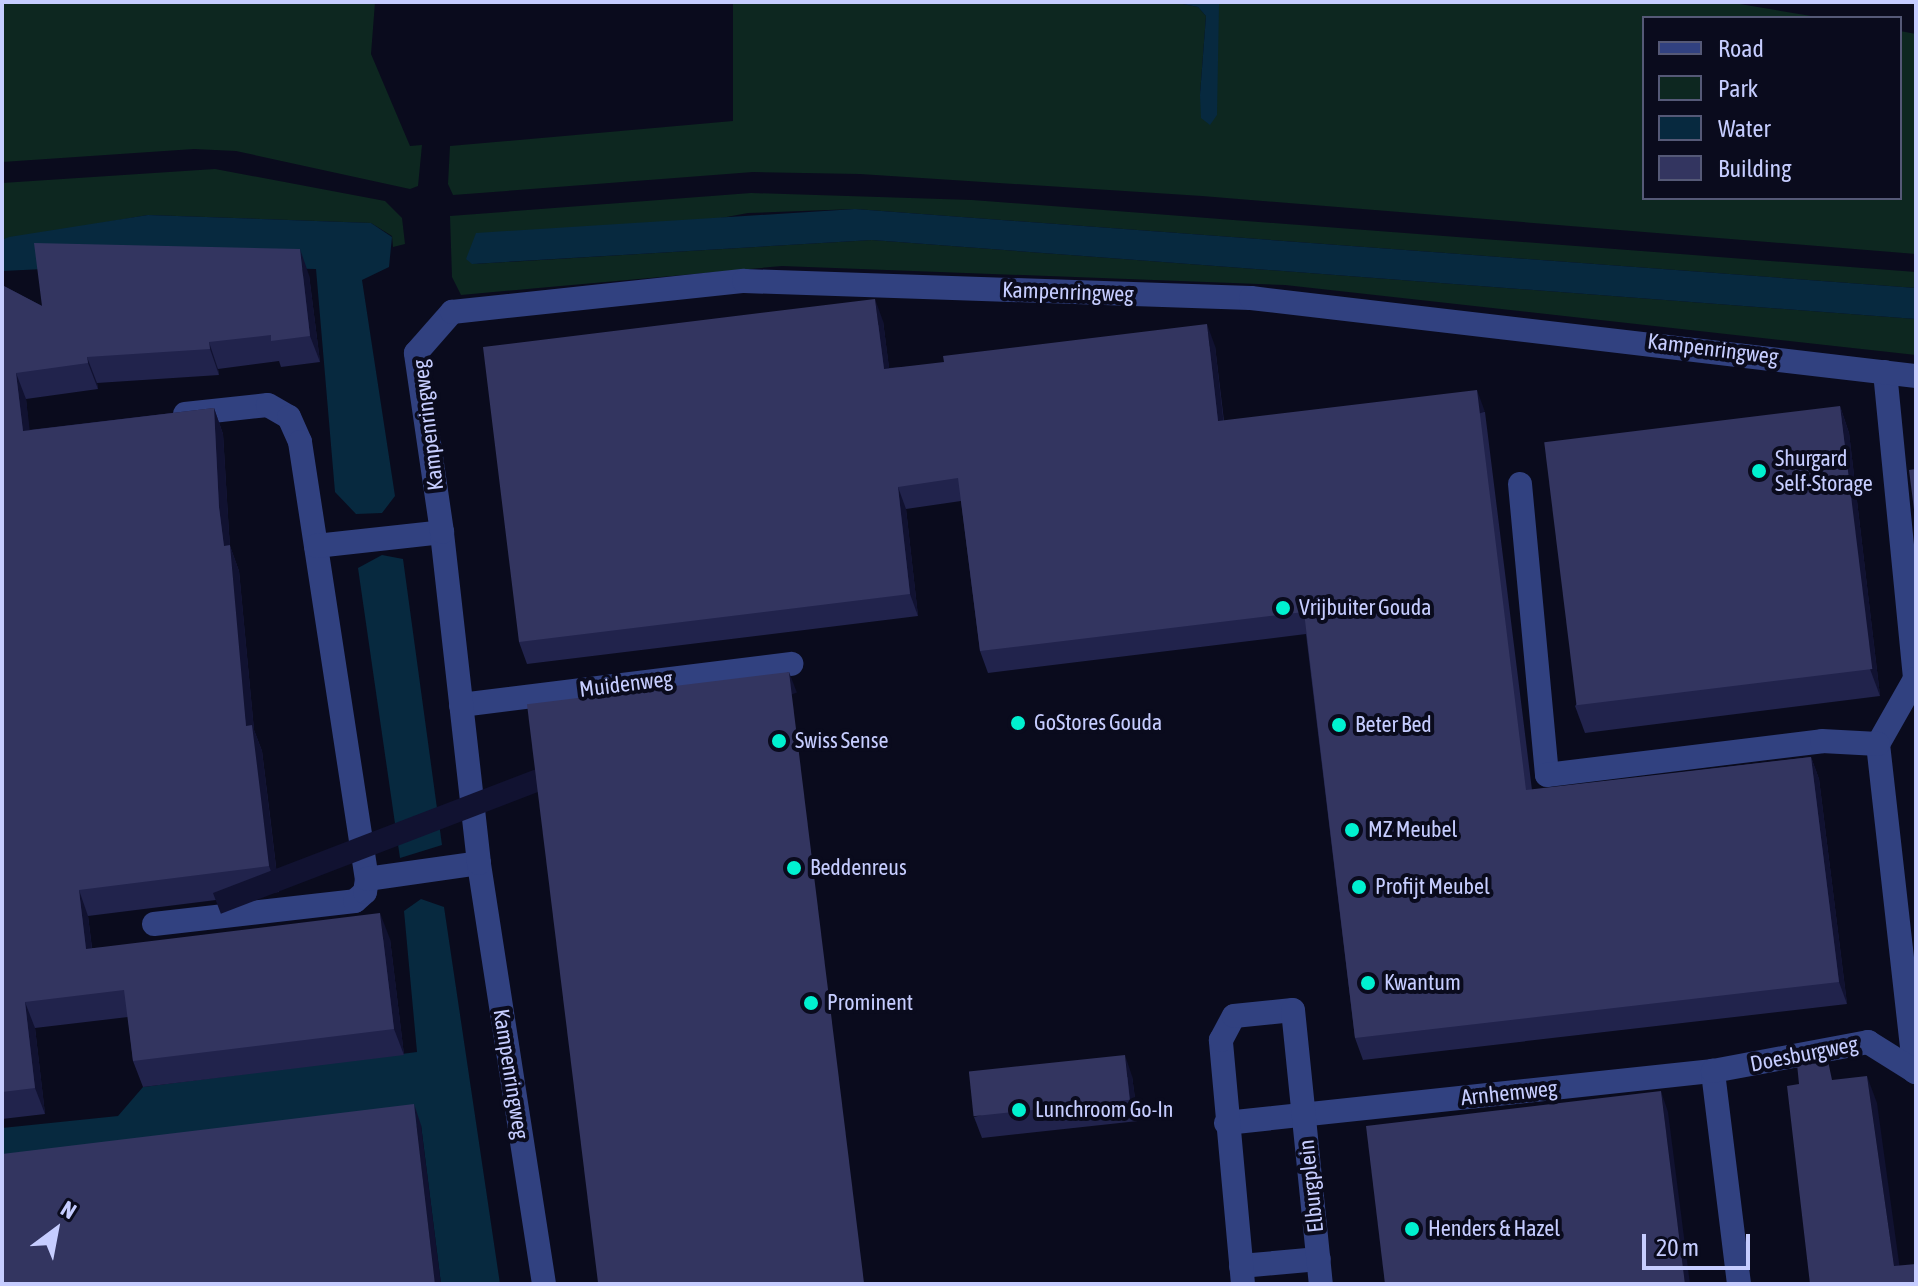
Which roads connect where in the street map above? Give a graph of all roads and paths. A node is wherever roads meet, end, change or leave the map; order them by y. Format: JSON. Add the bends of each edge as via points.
{"nodes":[{"id":1,"x":1885,"y":372,"type":"junction"},
{"id":2,"x":1916,"y":376,"type":"edge"},
{"id":3,"x":164,"y":416,"type":"edge"},
{"id":4,"x":1520,"y":484,"type":"dead end"},
{"id":5,"x":442,"y":532,"type":"junction"},
{"id":6,"x":316,"y":546,"type":"junction"},
{"id":7,"x":791,"y":664,"type":"dead end"},
{"id":8,"x":461,"y":705,"type":"junction"},
{"id":9,"x":1878,"y":744,"type":"junction"},
{"id":10,"x":479,"y":863,"type":"junction"},
{"id":11,"x":367,"y":879,"type":"junction"},
{"id":12,"x":154,"y":924,"type":"dead end"},
{"id":13,"x":1713,"y":1071,"type":"junction"},
{"id":14,"x":1915,"y":1072,"type":"edge"},
{"id":15,"x":1304,"y":1114,"type":"junction"},
{"id":16,"x":1226,"y":1123,"type":"junction"},
{"id":17,"x":1319,"y":1259,"type":"junction"},
{"id":18,"x":1242,"y":1275,"type":"edge"},
{"id":19,"x":544,"y":1284,"type":"edge"},
{"id":20,"x":1321,"y":1284,"type":"edge"},
{"id":21,"x":1739,"y":1284,"type":"edge"}],
"edges":[{"from":1,"to":2,"type":"street","name":"Kampenringweg"},
{"from":1,"to":5,"type":"street","name":"Kampenringweg","via":[[1251,298],[744,281],[452,312],[416,353]]},
{"from":1,"to":9,"type":"street","via":[[1915,679]]},
{"from":3,"to":6,"type":"street","via":[[268,405],[289,417],[300,442]]},
{"from":4,"to":9,"type":"street","via":[[1547,775],[1822,741]]},
{"from":5,"to":6,"type":"street"},
{"from":5,"to":8,"type":"street","name":"Kampenringweg"},
{"from":6,"to":11,"type":"street"},
{"from":7,"to":8,"type":"street","name":"Muidenweg"},
{"from":8,"to":10,"type":"street","name":"Kampenringweg"},
{"from":9,"to":14,"type":"street","name":"Doesburgweg"},
{"from":10,"to":11,"type":"street"},
{"from":10,"to":19,"type":"street","name":"Kampenringweg"},
{"from":11,"to":12,"type":"street","via":[[365,892],[355,901]]},
{"from":13,"to":14,"type":"street","name":"Doesburgweg","via":[[1868,1042]]},
{"from":13,"to":15,"type":"street","name":"Arnhemweg"},
{"from":13,"to":21,"type":"street"},
{"from":15,"to":16,"type":"street","name":"Elburgplein"},
{"from":15,"to":16,"type":"street","name":"Elburgplein","via":[[1293,1010],[1234,1016],[1221,1040]]},
{"from":15,"to":17,"type":"street","name":"Elburgplein"},
{"from":16,"to":18,"type":"street","name":"Elburgplein"},
{"from":17,"to":18,"type":"street","name":"Elburgplein"},
{"from":17,"to":20,"type":"street","name":"Elburgplein"}]}
